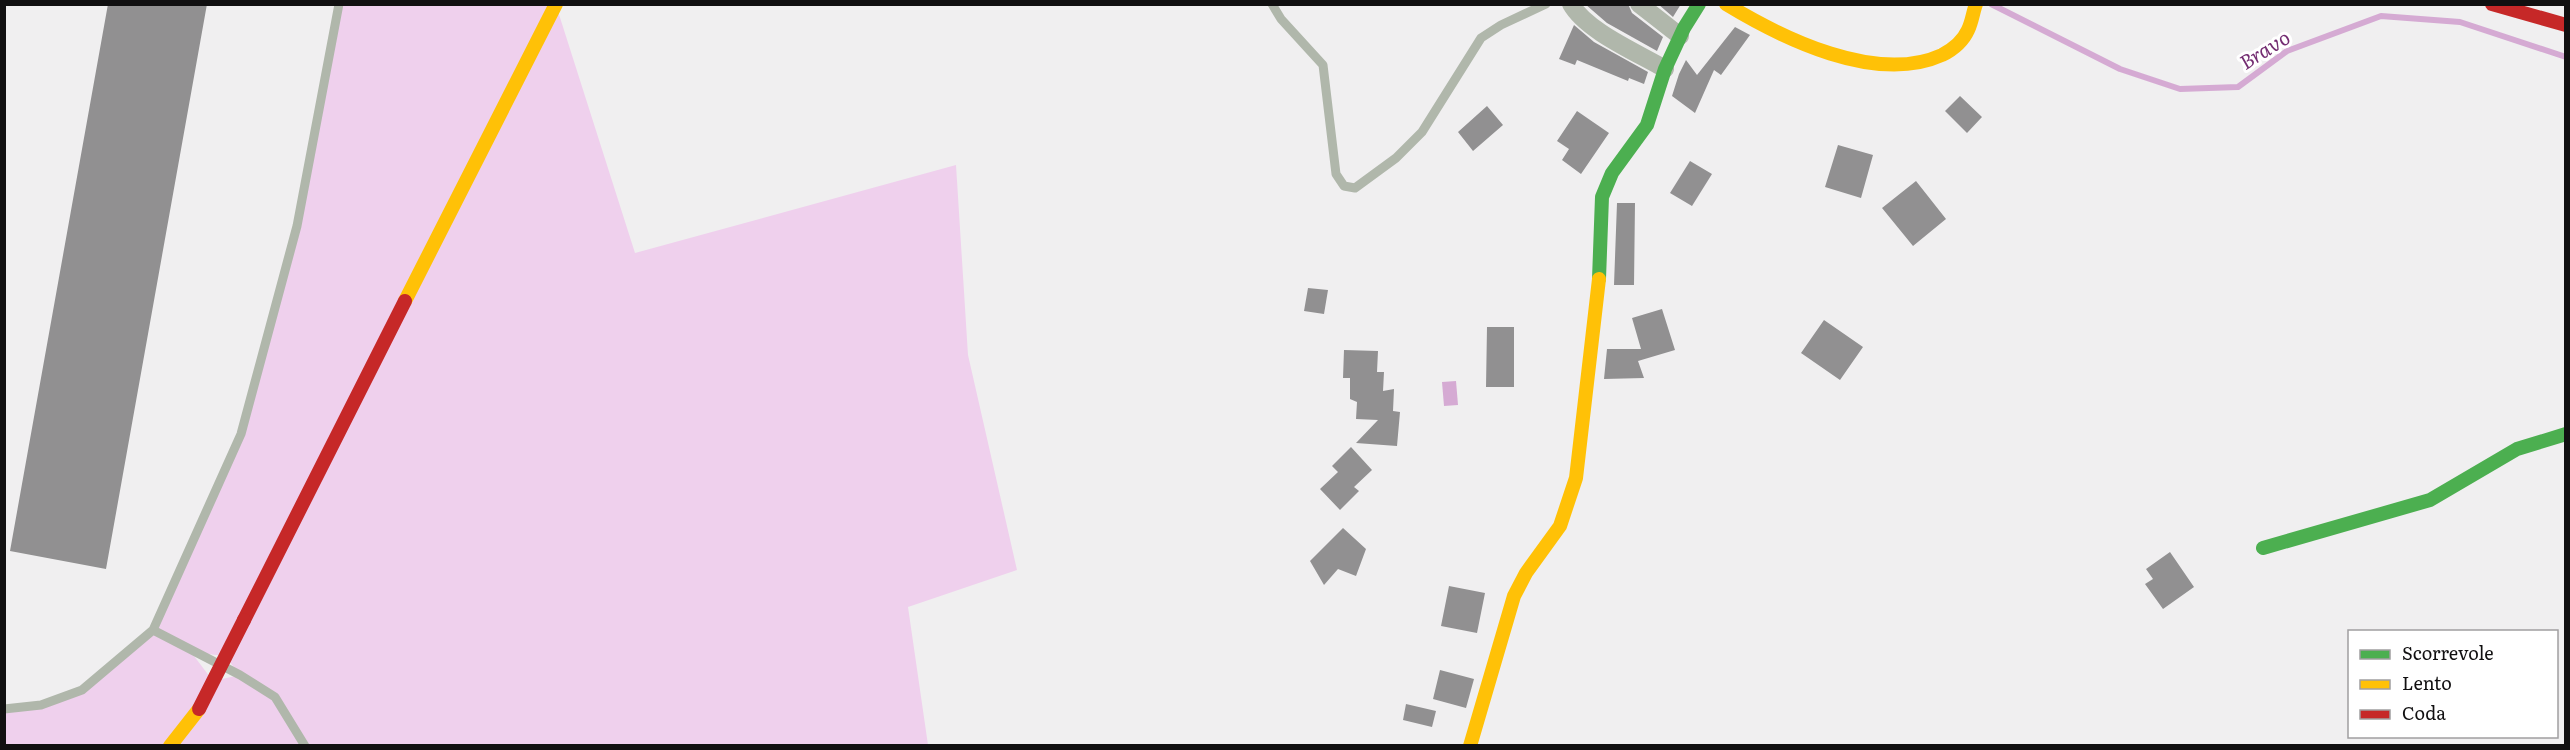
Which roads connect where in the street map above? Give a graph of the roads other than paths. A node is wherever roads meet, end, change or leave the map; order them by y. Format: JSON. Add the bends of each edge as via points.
{"nodes":[{"id":1,"x":339,"y":4,"type":"edge"},
{"id":2,"x":556,"y":4,"type":"edge"},
{"id":3,"x":1272,"y":4,"type":"edge"},
{"id":4,"x":1546,"y":4,"type":"edge"},
{"id":5,"x":1570,"y":4,"type":"edge"},
{"id":6,"x":1639,"y":4,"type":"edge"},
{"id":7,"x":1699,"y":4,"type":"edge"},
{"id":8,"x":1726,"y":4,"type":"edge"},
{"id":9,"x":2492,"y":4,"type":"edge"},
{"id":10,"x":1976,"y":5,"type":"edge"},
{"id":11,"x":2565,"y":25,"type":"edge"},
{"id":12,"x":1680,"y":36,"type":"junction"},
{"id":13,"x":1665,"y":69,"type":"junction"},
{"id":14,"x":2565,"y":434,"type":"edge"},
{"id":15,"x":2263,"y":548,"type":"dead end"},
{"id":16,"x":153,"y":630,"type":"junction"},
{"id":17,"x":4,"y":709,"type":"edge"},
{"id":18,"x":199,"y":710,"type":"junction"},
{"id":19,"x":170,"y":746,"type":"edge"},
{"id":20,"x":181,"y":746,"type":"edge"},
{"id":21,"x":305,"y":746,"type":"edge"},
{"id":22,"x":1470,"y":746,"type":"edge"}],
"edges":[{"from":1,"to":16,"type":"lane","via":[[297,226],[241,434]]},
{"from":2,"to":18,"type":"street","bridge":true},
{"from":3,"to":4,"type":"lane","via":[[1323,65],[1336,174],[1344,186],[1355,188],[1396,158],[1422,132],[1481,38]]},
{"from":5,"to":13,"type":"street","via":[[1576,14],[1599,30]]},
{"from":6,"to":12,"type":"street"},
{"from":7,"to":12,"type":"street"},
{"from":8,"to":10,"type":"street","via":[[1797,42],[1846,58],[1894,63],[1923,63],[1958,49],[1974,21]]},
{"from":9,"to":11,"type":"street"},
{"from":12,"to":13,"type":"street"},
{"from":13,"to":22,"type":"street","via":[[1647,125],[1612,172],[1602,197],[1599,282],[1587,399],[1570,502],[1560,526],[1514,596]]},
{"from":14,"to":15,"type":"street","via":[[2517,449],[2430,500]]},
{"from":16,"to":17,"type":"lane","via":[[82,690],[41,705]]},
{"from":16,"to":21,"type":"lane","via":[[275,697]]},
{"from":18,"to":19,"type":"street"},
{"from":18,"to":20,"type":"street"}]}
